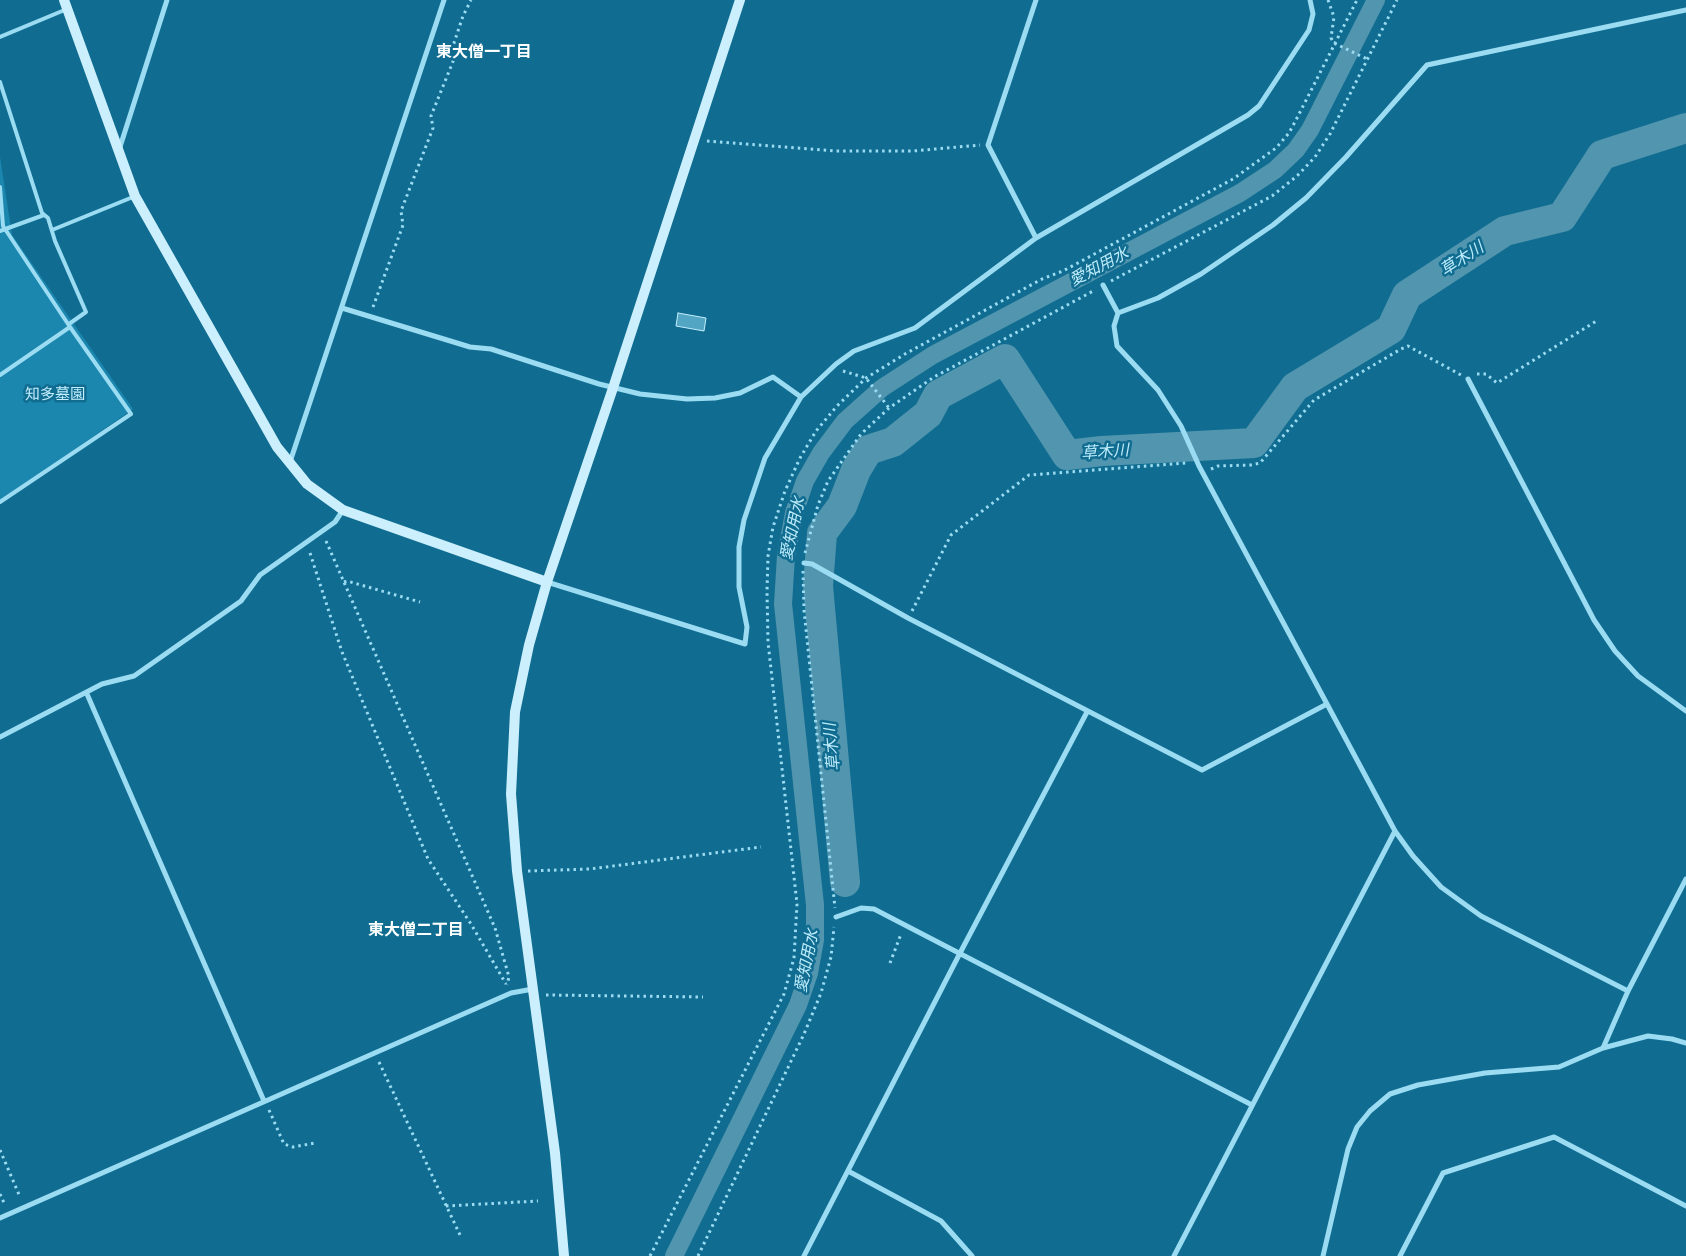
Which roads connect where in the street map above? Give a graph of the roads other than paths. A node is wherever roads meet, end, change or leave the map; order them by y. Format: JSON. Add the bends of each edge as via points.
{"nodes":[{"id":1,"x":167,"y":0,"type":"edge"},
{"id":2,"x":444,"y":0,"type":"edge"},
{"id":3,"x":740,"y":0,"type":"edge"},
{"id":4,"x":1036,"y":0,"type":"edge"},
{"id":5,"x":1310,"y":0,"type":"edge"},
{"id":6,"x":66,"y":4,"type":"edge"},
{"id":7,"x":1686,"y":10,"type":"edge"},
{"id":8,"x":0,"y":37,"type":"edge"},
{"id":9,"x":0,"y":82,"type":"edge"},
{"id":10,"x":118,"y":152,"type":"junction"},
{"id":11,"x":0,"y":187,"type":"edge"},
{"id":12,"x":135,"y":196,"type":"junction"},
{"id":13,"x":44,"y":215,"type":"junction"},
{"id":14,"x":2,"y":230,"type":"edge"},
{"id":15,"x":52,"y":230,"type":"junction"},
{"id":16,"x":1036,"y":238,"type":"junction"},
{"id":17,"x":1103,"y":285,"type":"road end"},
{"id":18,"x":342,"y":308,"type":"junction"},
{"id":19,"x":1118,"y":313,"type":"junction"},
{"id":20,"x":69,"y":326,"type":"junction"},
{"id":21,"x":0,"y":375,"type":"edge"},
{"id":22,"x":1468,"y":379,"type":"road end"},
{"id":23,"x":613,"y":388,"type":"junction"},
{"id":24,"x":800,"y":397,"type":"junction"},
{"id":25,"x":290,"y":462,"type":"junction"},
{"id":26,"x":0,"y":502,"type":"edge"},
{"id":27,"x":343,"y":510,"type":"junction"},
{"id":28,"x":804,"y":563,"type":"road end"},
{"id":29,"x":547,"y":582,"type":"junction"},
{"id":30,"x":87,"y":694,"type":"junction"},
{"id":31,"x":1327,"y":704,"type":"junction"},
{"id":32,"x":1686,"y":711,"type":"edge"},
{"id":33,"x":1087,"y":712,"type":"junction"},
{"id":34,"x":0,"y":737,"type":"edge"},
{"id":35,"x":1395,"y":831,"type":"junction"},
{"id":36,"x":1686,"y":879,"type":"edge"},
{"id":37,"x":836,"y":917,"type":"road end"},
{"id":38,"x":959,"y":954,"type":"junction"},
{"id":39,"x":1628,"y":991,"type":"junction"},
{"id":40,"x":534,"y":993,"type":"junction"},
{"id":41,"x":1686,"y":1043,"type":"edge"},
{"id":42,"x":1603,"y":1048,"type":"junction"},
{"id":43,"x":265,"y":1101,"type":"junction"},
{"id":44,"x":1252,"y":1105,"type":"junction"},
{"id":45,"x":848,"y":1171,"type":"junction"},
{"id":46,"x":1686,"y":1206,"type":"edge"},
{"id":47,"x":0,"y":1218,"type":"edge"},
{"id":48,"x":564,"y":1256,"type":"edge"},
{"id":49,"x":804,"y":1256,"type":"edge"},
{"id":50,"x":972,"y":1256,"type":"edge"},
{"id":51,"x":1174,"y":1256,"type":"edge"},
{"id":52,"x":1323,"y":1256,"type":"edge"},
{"id":53,"x":1400,"y":1256,"type":"edge"}],
"edges":[{"from":1,"to":10,"type":"street"},
{"from":2,"to":18,"type":"street"},
{"from":3,"to":23,"type":"street"},
{"from":4,"to":16,"type":"street","via":[[988,145]]},
{"from":5,"to":16,"type":"street","via":[[1313,14],[1309,30],[1259,106]]},
{"from":6,"to":8,"type":"lane"},
{"from":6,"to":10,"type":"street"},
{"from":7,"to":19,"type":"street","via":[[1427,65],[1306,198],[1273,225],[1166,294]]},
{"from":9,"to":13,"type":"lane"},
{"from":10,"to":12,"type":"street"},
{"from":11,"to":14,"type":"lane"},
{"from":12,"to":15,"type":"lane"},
{"from":12,"to":25,"type":"street","via":[[262,422]]},
{"from":13,"to":14,"type":"lane"},
{"from":13,"to":15,"type":"lane"},
{"from":14,"to":20,"type":"lane"},
{"from":15,"to":20,"type":"lane","via":[[86,312]]},
{"from":16,"to":24,"type":"street","via":[[915,328],[854,351]]},
{"from":17,"to":19,"type":"street"},
{"from":18,"to":23,"type":"street","via":[[470,347],[491,349]]},
{"from":18,"to":25,"type":"street"},
{"from":19,"to":31,"type":"street","via":[[1114,326],[1117,346],[1158,390],[1181,426]]},
{"from":20,"to":21,"type":"lane"},
{"from":20,"to":26,"type":"lane","via":[[131,414]]},
{"from":22,"to":32,"type":"street","via":[[1594,620],[1615,651],[1638,676]]},
{"from":23,"to":24,"type":"street","via":[[688,399],[715,398],[740,393],[773,377]]},
{"from":23,"to":29,"type":"street"},
{"from":24,"to":29,"type":"street","via":[[765,458],[744,520],[739,547],[739,587],[747,627],[745,644]]},
{"from":25,"to":27,"type":"street","via":[[307,484]]},
{"from":27,"to":29,"type":"street"},
{"from":27,"to":30,"type":"street","via":[[335,522],[260,575],[241,601],[134,676],[102,684]]},
{"from":28,"to":33,"type":"street","via":[[812,564]]},
{"from":29,"to":40,"type":"street","via":[[529,645],[514,730],[511,794],[517,871]]},
{"from":30,"to":34,"type":"street"},
{"from":30,"to":43,"type":"street"},
{"from":31,"to":33,"type":"street","via":[[1202,770]]},
{"from":31,"to":35,"type":"street"},
{"from":33,"to":38,"type":"street"},
{"from":35,"to":39,"type":"street","via":[[1425,871],[1461,903]]},
{"from":35,"to":44,"type":"street"},
{"from":36,"to":39,"type":"street"},
{"from":37,"to":38,"type":"street","via":[[861,908],[874,909]]},
{"from":38,"to":44,"type":"street"},
{"from":38,"to":45,"type":"street"},
{"from":39,"to":42,"type":"street"},
{"from":40,"to":43,"type":"street","via":[[511,993]]},
{"from":40,"to":48,"type":"street","via":[[555,1154]]},
{"from":41,"to":42,"type":"street","via":[[1648,1036]]},
{"from":42,"to":52,"type":"street","via":[[1559,1067],[1484,1073],[1418,1085],[1390,1094],[1357,1127],[1348,1149]]},
{"from":43,"to":47,"type":"street"},
{"from":44,"to":51,"type":"street"},
{"from":45,"to":49,"type":"street"},
{"from":45,"to":50,"type":"street","via":[[941,1221]]},
{"from":46,"to":53,"type":"street","via":[[1554,1137],[1443,1173]]}]}
